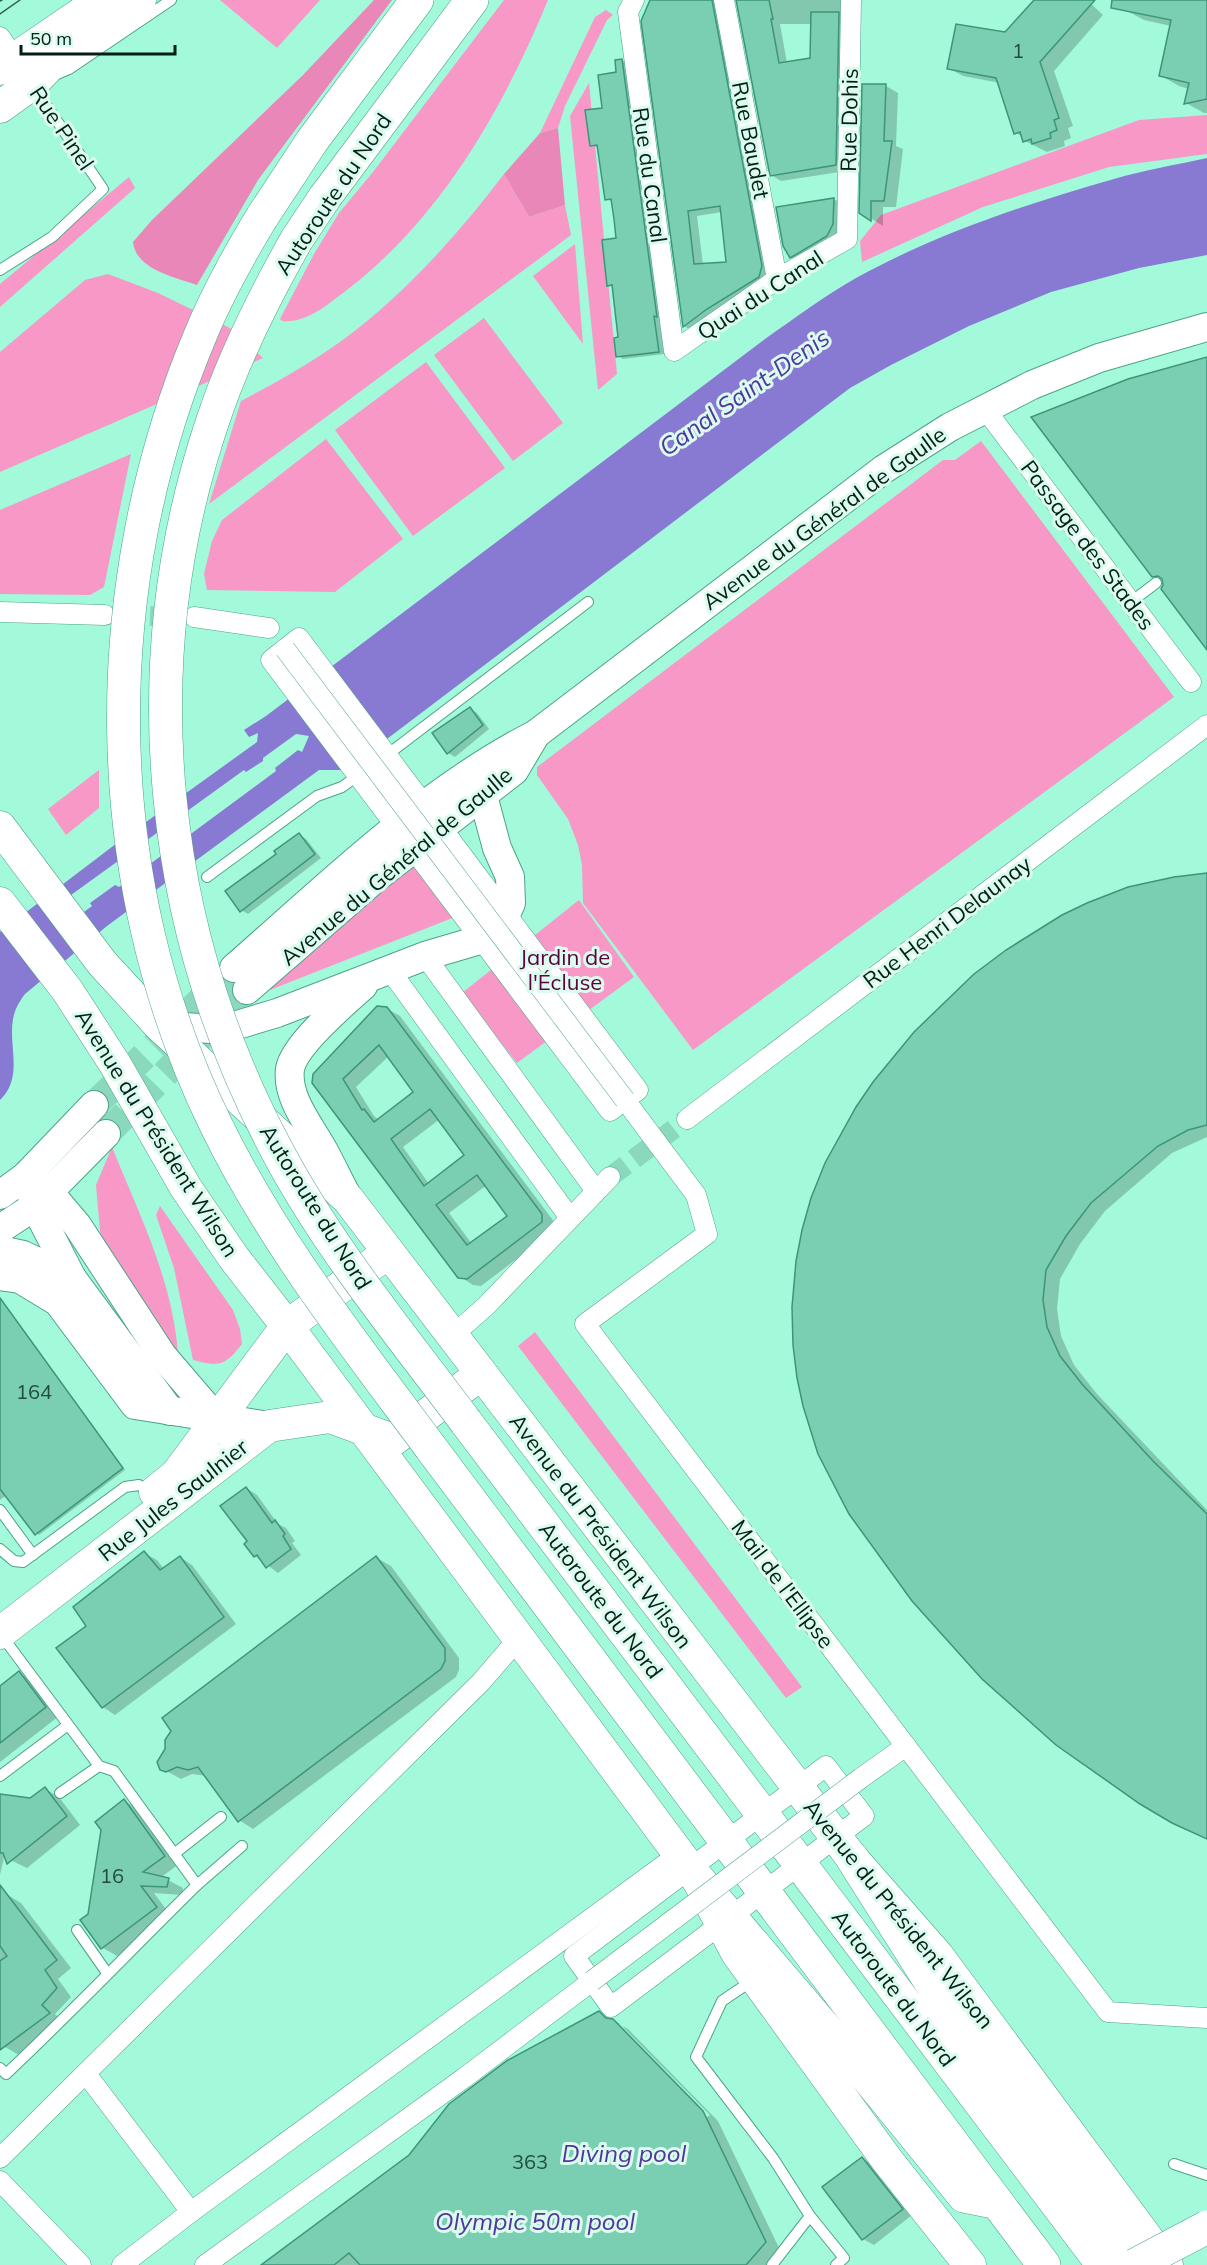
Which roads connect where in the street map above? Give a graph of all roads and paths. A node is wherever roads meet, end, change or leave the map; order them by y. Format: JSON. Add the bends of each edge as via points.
{"nodes":[{"id":1,"x":101,"y":0,"type":"edge"},
{"id":2,"x":140,"y":0,"type":"edge"},
{"id":3,"x":171,"y":0,"type":"edge"},
{"id":4,"x":417,"y":0,"type":"edge"},
{"id":5,"x":472,"y":0,"type":"edge"},
{"id":6,"x":634,"y":0,"type":"edge"},
{"id":7,"x":724,"y":0,"type":"edge"},
{"id":8,"x":851,"y":0,"type":"edge"},
{"id":9,"x":6,"y":50,"type":"edge"},
{"id":10,"x":32,"y":84,"type":"junction"},
{"id":11,"x":0,"y":107,"type":"edge"},
{"id":12,"x":847,"y":239,"type":"joint"},
{"id":13,"x":0,"y":270,"type":"edge"},
{"id":14,"x":777,"y":279,"type":"junction"},
{"id":15,"x":1207,"y":327,"type":"edge"},
{"id":16,"x":674,"y":351,"type":"joint"},
{"id":17,"x":985,"y":409,"type":"junction"},
{"id":18,"x":1156,"y":583,"type":"dead end"},
{"id":19,"x":588,"y":602,"type":"dead end"},
{"id":20,"x":1131,"y":602,"type":"junction"},
{"id":21,"x":0,"y":612,"type":"edge"},
{"id":22,"x":105,"y":615,"type":"tunnel mouth"},
{"id":23,"x":194,"y":617,"type":"tunnel mouth"},
{"id":24,"x":269,"y":628,"type":"dead end"},
{"id":25,"x":285,"y":649,"type":"dead end"},
{"id":26,"x":1191,"y":682,"type":"dead end"},
{"id":27,"x":1207,"y":725,"type":"edge"},
{"id":28,"x":536,"y":734,"type":"junction"},
{"id":29,"x":394,"y":750,"type":"junction"},
{"id":30,"x":483,"y":796,"type":"junction"},
{"id":31,"x":445,"y":803,"type":"junction"},
{"id":32,"x":0,"y":827,"type":"edge"},
{"id":33,"x":497,"y":848,"type":"junction"},
{"id":34,"x":207,"y":877,"type":"dead end"},
{"id":35,"x":0,"y":903,"type":"edge"},
{"id":36,"x":425,"y":956,"type":"junction"},
{"id":37,"x":384,"y":971,"type":"junction"},
{"id":38,"x":240,"y":979,"type":"tunnel mouth"},
{"id":39,"x":159,"y":1025,"type":"junction"},
{"id":40,"x":94,"y":1105,"type":"tunnel mouth"},
{"id":41,"x":687,"y":1119,"type":"tunnel mouth"},
{"id":42,"x":106,"y":1134,"type":"tunnel mouth"},
{"id":43,"x":80,"y":1161,"type":"junction"},
{"id":44,"x":26,"y":1176,"type":"junction"},
{"id":45,"x":610,"y":1177,"type":"tunnel mouth"},
{"id":46,"x":596,"y":1191,"type":"junction"},
{"id":47,"x":0,"y":1196,"type":"edge"},
{"id":48,"x":42,"y":1199,"type":"junction"},
{"id":49,"x":348,"y":1199,"type":"junction"},
{"id":50,"x":570,"y":1218,"type":"junction"},
{"id":51,"x":77,"y":1225,"type":"junction"},
{"id":52,"x":0,"y":1229,"type":"edge"},
{"id":53,"x":0,"y":1250,"type":"edge"},
{"id":54,"x":388,"y":1253,"type":"junction"},
{"id":55,"x":0,"y":1276,"type":"edge"},
{"id":56,"x":72,"y":1278,"type":"junction"},
{"id":57,"x":287,"y":1326,"type":"junction"},
{"id":58,"x":452,"y":1336,"type":"junction"},
{"id":59,"x":481,"y":1374,"type":"junction"},
{"id":60,"x":170,"y":1411,"type":"junction"},
{"id":61,"x":217,"y":1418,"type":"junction"},
{"id":62,"x":269,"y":1426,"type":"junction"},
{"id":63,"x":363,"y":1430,"type":"junction"},
{"id":64,"x":241,"y":1447,"type":"junction"},
{"id":65,"x":152,"y":1494,"type":"junction"},
{"id":66,"x":0,"y":1510,"type":"edge"},
{"id":67,"x":0,"y":1549,"type":"edge"},
{"id":68,"x":33,"y":1555,"type":"junction"},
{"id":69,"x":0,"y":1611,"type":"edge"},
{"id":70,"x":0,"y":1633,"type":"edge"},
{"id":71,"x":518,"y":1639,"type":"junction"},
{"id":72,"x":69,"y":1725,"type":"junction"},
{"id":73,"x":906,"y":1746,"type":"junction"},
{"id":74,"x":99,"y":1766,"type":"junction"},
{"id":75,"x":0,"y":1776,"type":"edge"},
{"id":76,"x":798,"y":1787,"type":"junction"},
{"id":77,"x":60,"y":1793,"type":"dead end"},
{"id":78,"x":762,"y":1814,"type":"junction"},
{"id":79,"x":221,"y":1817,"type":"dead end"},
{"id":80,"x":726,"y":1841,"type":"junction"},
{"id":81,"x":242,"y":1846,"type":"dead end"},
{"id":82,"x":844,"y":1848,"type":"junction"},
{"id":83,"x":174,"y":1854,"type":"junction"},
{"id":84,"x":801,"y":1864,"type":"junction"},
{"id":85,"x":688,"y":1867,"type":"junction"},
{"id":86,"x":197,"y":1886,"type":"junction"},
{"id":87,"x":764,"y":1892,"type":"junction"},
{"id":88,"x":725,"y":1920,"type":"junction"},
{"id":89,"x":77,"y":1930,"type":"dead end"},
{"id":90,"x":107,"y":1973,"type":"junction"},
{"id":91,"x":755,"y":1978,"type":"junction"},
{"id":92,"x":592,"y":1981,"type":"junction"},
{"id":93,"x":1207,"y":2018,"type":"edge"},
{"id":94,"x":0,"y":2068,"type":"edge"},
{"id":95,"x":87,"y":2075,"type":"junction"},
{"id":96,"x":0,"y":2158,"type":"edge"},
{"id":97,"x":1174,"y":2164,"type":"dead end"},
{"id":98,"x":1207,"y":2175,"type":"edge"},
{"id":99,"x":0,"y":2181,"type":"edge"},
{"id":100,"x":997,"y":2202,"type":"junction"},
{"id":101,"x":191,"y":2212,"type":"junction"},
{"id":102,"x":810,"y":2216,"type":"junction"},
{"id":103,"x":1207,"y":2227,"type":"edge"},
{"id":104,"x":81,"y":2265,"type":"edge"},
{"id":105,"x":122,"y":2265,"type":"edge"},
{"id":106,"x":205,"y":2265,"type":"edge"},
{"id":107,"x":772,"y":2265,"type":"edge"},
{"id":108,"x":836,"y":2265,"type":"edge"},
{"id":109,"x":970,"y":2265,"type":"edge"},
{"id":110,"x":1044,"y":2265,"type":"edge"},
{"id":111,"x":1103,"y":2265,"type":"edge"},
{"id":112,"x":1134,"y":2265,"type":"edge"},
{"id":113,"x":1167,"y":2265,"type":"edge"}],
"edges":[{"from":1,"to":9,"type":"main road"},
{"from":2,"to":10,"type":"main road","via":[[59,56]]},
{"from":3,"to":10,"type":"lane","via":[[69,69]]},
{"from":4,"to":80,"type":"highway","name":"Autoroute du Nord","bridge":true,"via":[[312,141],[262,217],[200,335],[171,411],[149,490],[128,608],[123,688],[132,848],[148,930],[183,1047],[249,1190],[337,1322]]},
{"from":5,"to":78,"type":"highway","name":"Autoroute du Nord","bridge":true,"via":[[297,239],[259,309],[212,421],[184,524],[171,608],[165,699],[174,841],[202,970],[228,1047],[282,1161],[326,1231],[466,1422]]},
{"from":6,"to":16,"type":"street","name":"Rue du Canal","via":[[628,12]]},
{"from":7,"to":14,"type":"street","name":"Rue Baudet"},
{"from":8,"to":12,"type":"street","name":"Rue Dohis"},
{"from":9,"to":10,"type":"street","name":"Rue Pinel"},
{"from":10,"to":11,"type":"main road"},
{"from":10,"to":13,"type":"lane","name":"Rue Pinel","via":[[103,189],[52,237]]},
{"from":12,"to":14,"type":"street","name":"Quai du Canal"},
{"from":14,"to":16,"type":"street","name":"Quai du Canal"},
{"from":15,"to":17,"type":"street","name":"Avenue du Général de Gaulle","via":[[1099,358]]},
{"from":17,"to":20,"type":"street","name":"Passage des Stades"},
{"from":17,"to":28,"type":"street","name":"Avenue du Général de Gaulle","via":[[884,469]]},
{"from":18,"to":20,"type":"lane"},
{"from":19,"to":29,"type":"lane"},
{"from":20,"to":26,"type":"street","name":"Passage des Stades"},
{"from":21,"to":22,"type":"street"},
{"from":23,"to":24,"type":"street"},
{"from":25,"to":73,"type":"street","name":"Mail de l'Ellipse","bridge":true,"via":[[696,1195],[707,1233],[585,1324]]},
{"from":27,"to":41,"type":"street","name":"Rue Henri Delaunay"},
{"from":28,"to":30,"type":"street","name":"Avenue du Général de Gaulle","via":[[514,771]]},
{"from":28,"to":31,"type":"street","name":"Avenue du Général de Gaulle","via":[[496,754]]},
{"from":29,"to":31,"type":"lane"},
{"from":29,"to":34,"type":"lane","via":[[342,787],[317,796]]},
{"from":30,"to":31,"type":"street","name":"Avenue du Général de Gaulle"},
{"from":30,"to":33,"type":"street"},
{"from":31,"to":33,"type":"street"},
{"from":31,"to":38,"type":"street","name":"Avenue du Général de Gaulle","via":[[377,877]]},
{"from":32,"to":39,"type":"main road","name":"Avenue du Président Wilson","via":[[102,963]]},
{"from":33,"to":36,"type":"street","via":[[510,877],[511,903],[499,930]]},
{"from":35,"to":57,"type":"main road","name":"Avenue du Président Wilson","via":[[67,990],[115,1064],[186,1188]]},
{"from":36,"to":37,"type":"street"},
{"from":36,"to":46,"type":"street"},
{"from":37,"to":39,"type":"street","via":[[234,1026],[211,1029]]},
{"from":37,"to":49,"type":"street","via":[[342,1004],[300,1049],[290,1068],[290,1085],[299,1109]]},
{"from":37,"to":50,"type":"street"},
{"from":39,"to":49,"type":"main road","name":"Avenue du Président Wilson"},
{"from":40,"to":44,"type":"street"},
{"from":42,"to":43,"type":"street"},
{"from":43,"to":48,"type":"street"},
{"from":43,"to":51,"type":"street"},
{"from":44,"to":47,"type":"street"},
{"from":44,"to":48,"type":"street"},
{"from":45,"to":46,"type":"street"},
{"from":46,"to":50,"type":"street"},
{"from":48,"to":51,"type":"street"},
{"from":48,"to":52,"type":"street"},
{"from":48,"to":56,"type":"street"},
{"from":49,"to":54,"type":"main road","name":"Avenue du Président Wilson"},
{"from":50,"to":58,"type":"street"},
{"from":51,"to":61,"type":"street","via":[[162,1355]]},
{"from":53,"to":56,"type":"street","via":[[23,1255]]},
{"from":54,"to":57,"type":"main road","name":"Rue Jules Saulnier"},
{"from":54,"to":58,"type":"main road","name":"Avenue du Président Wilson"},
{"from":55,"to":60,"type":"street","via":[[20,1279],[58,1302],[135,1405]]},
{"from":56,"to":60,"type":"street"},
{"from":57,"to":61,"type":"main road","name":"Rue Jules Saulnier"},
{"from":57,"to":63,"type":"main road","name":"Avenue du Président Wilson"},
{"from":58,"to":59,"type":"main road","name":"Avenue du Président Wilson"},
{"from":59,"to":63,"type":"main road","name":"Rue Jules Saulnier","via":[[393,1440]]},
{"from":59,"to":76,"type":"main road","name":"Avenue du Président Wilson"},
{"from":60,"to":61,"type":"street"},
{"from":61,"to":62,"type":"street"},
{"from":61,"to":64,"type":"street"},
{"from":61,"to":65,"type":"main road","name":"Rue Jules Saulnier","via":[[176,1475]]},
{"from":62,"to":63,"type":"main road","name":"Rue Jules Saulnier","via":[[330,1417]]},
{"from":62,"to":64,"type":"main road","name":"Rue Jules Saulnier"},
{"from":63,"to":71,"type":"main road","name":"Avenue du Président Wilson"},
{"from":64,"to":70,"type":"main road","name":"Rue Jules Saulnier"},
{"from":65,"to":68,"type":"lane","via":[[139,1485],[125,1487]]},
{"from":65,"to":69,"type":"main road","name":"Rue Jules Saulnier"},
{"from":66,"to":68,"type":"lane"},
{"from":67,"to":68,"type":"lane","via":[[14,1562],[23,1562]]},
{"from":70,"to":72,"type":"lane"},
{"from":71,"to":85,"type":"main road","name":"Avenue du Président Wilson"},
{"from":71,"to":95,"type":"street","via":[[481,1683]]},
{"from":72,"to":74,"type":"lane"},
{"from":72,"to":75,"type":"lane"},
{"from":73,"to":92,"type":"street","bridge":true},
{"from":73,"to":93,"type":"street","name":"Mail de l'Ellipse","via":[[1108,2012]]},
{"from":74,"to":77,"type":"lane"},
{"from":74,"to":83,"type":"lane","via":[[114,1771]]},
{"from":76,"to":78,"type":"street"},
{"from":76,"to":82,"type":"main road","name":"Avenue du Président Wilson"},
{"from":78,"to":80,"type":"street"},
{"from":78,"to":84,"type":"highway","name":"Autoroute du Nord"},
{"from":79,"to":83,"type":"lane"},
{"from":80,"to":85,"type":"street"},
{"from":80,"to":87,"type":"highway","name":"Autoroute du Nord"},
{"from":81,"to":86,"type":"lane"},
{"from":82,"to":84,"type":"street"},
{"from":82,"to":112,"type":"highway","via":[[952,2016]]},
{"from":82,"to":113,"type":"main road","name":"Avenue du Président Wilson","via":[[938,1956]]},
{"from":83,"to":86,"type":"lane"},
{"from":84,"to":87,"type":"street"},
{"from":84,"to":111,"type":"highway","name":"Autoroute du Nord"},
{"from":85,"to":88,"type":"highway"},
{"from":85,"to":92,"type":"street","via":[[574,1956]]},
{"from":85,"to":101,"type":"street"},
{"from":86,"to":90,"type":"lane"},
{"from":87,"to":88,"type":"street"},
{"from":87,"to":100,"type":"highway","name":"Autoroute du Nord"},
{"from":88,"to":91,"type":"main road","via":[[737,1953]]},
{"from":88,"to":92,"type":"street","via":[[611,2007]]},
{"from":88,"to":100,"type":"highway","via":[[871,2082],[964,2196]]},
{"from":89,"to":90,"type":"lane"},
{"from":90,"to":94,"type":"lane","via":[[6,2074]]},
{"from":91,"to":102,"type":"lane","via":[[722,2001],[696,2057],[773,2158]]},
{"from":91,"to":109,"type":"main road","via":[[887,2160]]},
{"from":92,"to":106,"type":"street"},
{"from":95,"to":96,"type":"street"},
{"from":95,"to":101,"type":"street"},
{"from":97,"to":98,"type":"lane"},
{"from":99,"to":104,"type":"street"},
{"from":100,"to":110,"type":"highway","name":"Autoroute du Nord"},
{"from":101,"to":105,"type":"street"},
{"from":102,"to":107,"type":"lane"},
{"from":102,"to":108,"type":"lane","via":[[844,2258]]},
{"from":103,"to":112,"type":"highway","bridge":true}]}
